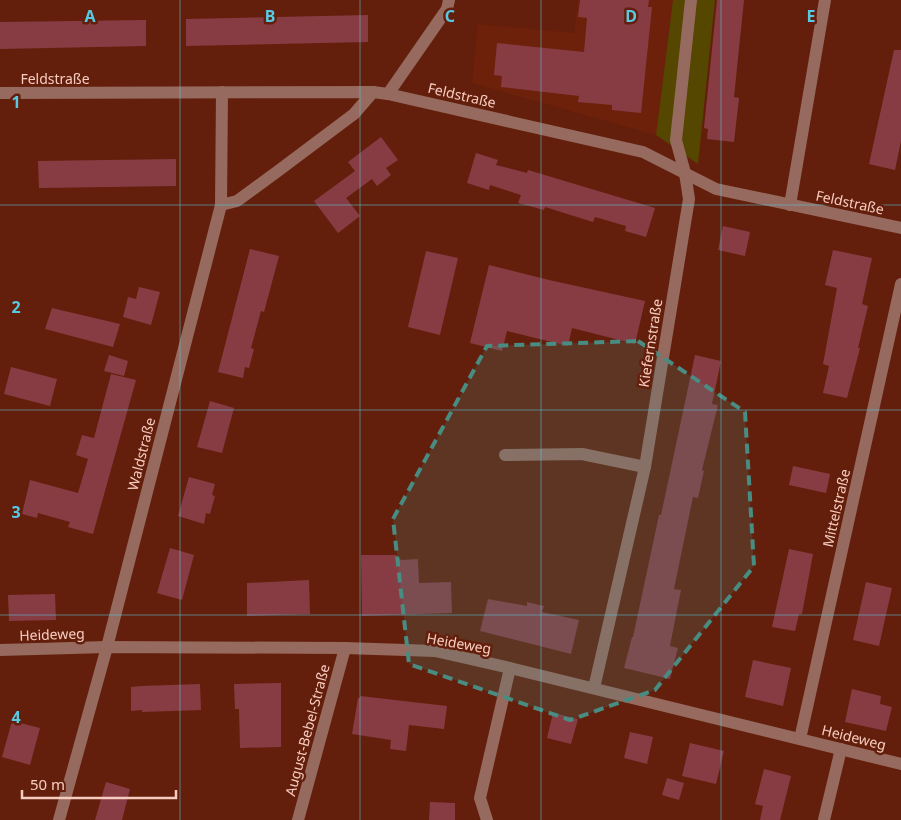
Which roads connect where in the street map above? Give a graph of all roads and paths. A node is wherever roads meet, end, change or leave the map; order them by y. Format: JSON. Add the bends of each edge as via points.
{"nodes":[{"id":1,"x":450,"y":0,"type":"edge"},
{"id":2,"x":690,"y":0,"type":"edge"},
{"id":3,"x":825,"y":0,"type":"edge"},
{"id":4,"x":222,"y":92,"type":"junction"},
{"id":5,"x":372,"y":92,"type":"junction"},
{"id":6,"x":0,"y":93,"type":"edge"},
{"id":7,"x":388,"y":94,"type":"junction"},
{"id":8,"x":685,"y":173,"type":"junction"},
{"id":9,"x":221,"y":205,"type":"junction"},
{"id":10,"x":790,"y":205,"type":"junction"},
{"id":11,"x":901,"y":228,"type":"edge"},
{"id":12,"x":901,"y":284,"type":"edge"},
{"id":13,"x":505,"y":455,"type":"dead end"},
{"id":14,"x":645,"y":467,"type":"junction"},
{"id":15,"x":107,"y":647,"type":"junction"},
{"id":16,"x":345,"y":648,"type":"junction"},
{"id":17,"x":0,"y":650,"type":"edge"},
{"id":18,"x":510,"y":668,"type":"junction"},
{"id":19,"x":594,"y":688,"type":"junction"},
{"id":20,"x":800,"y":738,"type":"junction"},
{"id":21,"x":841,"y":750,"type":"junction"},
{"id":22,"x":901,"y":764,"type":"edge"},
{"id":23,"x":59,"y":820,"type":"edge"},
{"id":24,"x":298,"y":820,"type":"edge"},
{"id":25,"x":487,"y":820,"type":"edge"},
{"id":26,"x":824,"y":820,"type":"edge"}],
"edges":[{"from":1,"to":7,"type":"street"},
{"from":2,"to":8,"type":"street","name":"Kiefernstraße","via":[[676,140]]},
{"from":3,"to":10,"type":"street"},
{"from":4,"to":5,"type":"street","name":"Feldstraße"},
{"from":4,"to":6,"type":"street","name":"Feldstraße"},
{"from":4,"to":9,"type":"street","name":"Waldstraße"},
{"from":5,"to":7,"type":"street","name":"Feldstraße"},
{"from":5,"to":9,"type":"street","via":[[354,114],[278,172],[237,201]]},
{"from":7,"to":8,"type":"street","name":"Feldstraße","via":[[643,152]]},
{"from":8,"to":10,"type":"street","name":"Feldstraße","via":[[716,189]]},
{"from":8,"to":14,"type":"street","name":"Kiefernstraße","via":[[689,199]]},
{"from":9,"to":15,"type":"street","name":"Waldstraße"},
{"from":10,"to":11,"type":"street","name":"Feldstraße"},
{"from":12,"to":20,"type":"street","name":"Mittelstraße"},
{"from":13,"to":14,"type":"street","via":[[582,454]]},
{"from":14,"to":19,"type":"street","name":"Kiefernstraße"},
{"from":15,"to":16,"type":"street","name":"Heideweg"},
{"from":15,"to":17,"type":"street","name":"Heideweg"},
{"from":15,"to":23,"type":"street","name":"Waldstraße"},
{"from":16,"to":18,"type":"street","name":"Heideweg","via":[[435,651]]},
{"from":16,"to":24,"type":"street","name":"August-Bebel-Straße"},
{"from":18,"to":19,"type":"street","name":"Heideweg"},
{"from":18,"to":25,"type":"street","via":[[480,798]]},
{"from":19,"to":20,"type":"street","name":"Heideweg"},
{"from":20,"to":21,"type":"street","name":"Heideweg"},
{"from":21,"to":22,"type":"street","name":"Heideweg"},
{"from":21,"to":26,"type":"street"}]}
